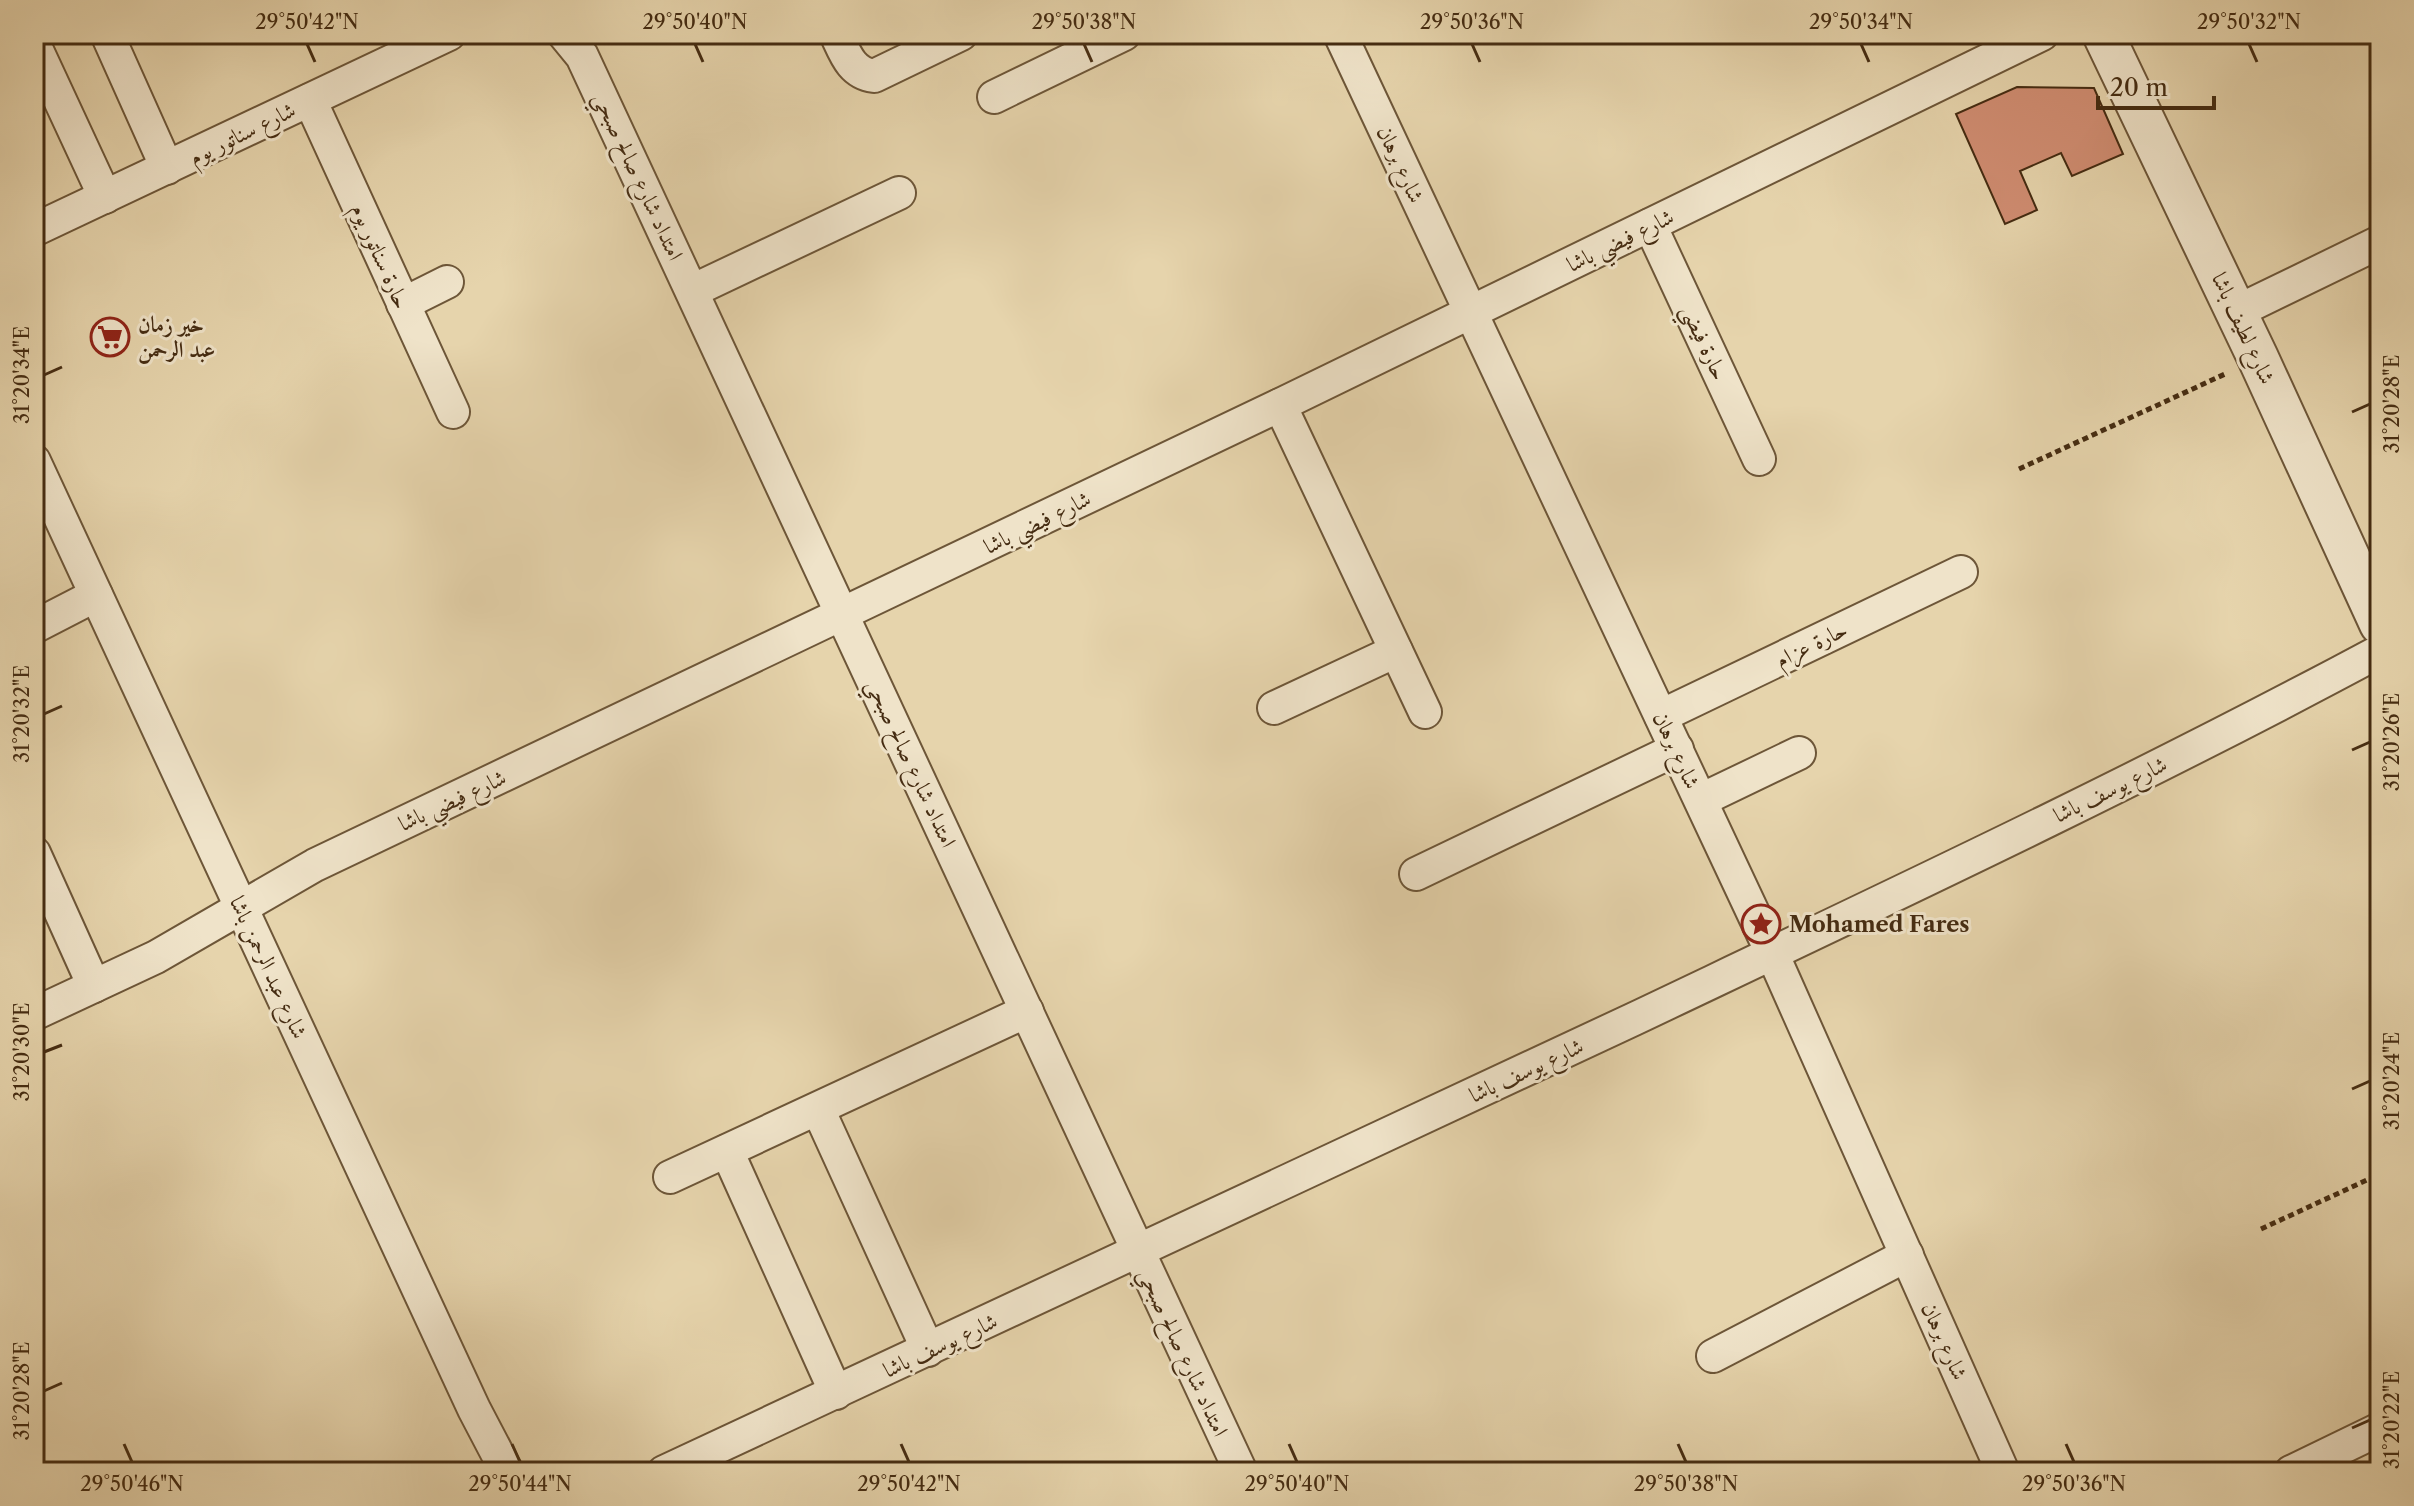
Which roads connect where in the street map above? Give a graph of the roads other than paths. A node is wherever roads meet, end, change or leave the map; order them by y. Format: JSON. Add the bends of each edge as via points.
{"nodes":[{"id":1,"x":107,"y":34,"type":"edge"},
{"id":2,"x":449,"y":34,"type":"edge"},
{"id":3,"x":836,"y":34,"type":"edge"},
{"id":4,"x":961,"y":34,"type":"edge"},
{"id":5,"x":1124,"y":34,"type":"edge"},
{"id":6,"x":1340,"y":34,"type":"edge"},
{"id":7,"x":2042,"y":34,"type":"edge"},
{"id":8,"x":2103,"y":34,"type":"edge"},
{"id":9,"x":575,"y":41,"type":"edge"},
{"id":10,"x":34,"y":44,"type":"edge"},
{"id":11,"x":994,"y":97,"type":"dead end"},
{"id":12,"x":310,"y":100,"type":"junction"},
{"id":13,"x":167,"y":168,"type":"junction"},
{"id":14,"x":899,"y":193,"type":"dead end"},
{"id":15,"x":105,"y":197,"type":"junction"},
{"id":16,"x":1650,"y":225,"type":"junction"},
{"id":17,"x":34,"y":230,"type":"edge"},
{"id":18,"x":2380,"y":242,"type":"edge"},
{"id":19,"x":447,"y":282,"type":"dead end"},
{"id":20,"x":692,"y":291,"type":"junction"},
{"id":21,"x":403,"y":304,"type":"junction"},
{"id":22,"x":2236,"y":312,"type":"junction"},
{"id":23,"x":1471,"y":313,"type":"junction"},
{"id":24,"x":1280,"y":405,"type":"junction"},
{"id":25,"x":453,"y":412,"type":"dead end"},
{"id":26,"x":1759,"y":459,"type":"dead end"},
{"id":27,"x":34,"y":461,"type":"edge"},
{"id":28,"x":1961,"y":572,"type":"dead end"},
{"id":29,"x":96,"y":595,"type":"junction"},
{"id":30,"x":843,"y":614,"type":"junction"},
{"id":31,"x":2380,"y":624,"type":"edge"},
{"id":32,"x":34,"y":627,"type":"edge"},
{"id":33,"x":1396,"y":651,"type":"junction"},
{"id":34,"x":2380,"y":651,"type":"edge"},
{"id":35,"x":1274,"y":708,"type":"dead end"},
{"id":36,"x":1425,"y":712,"type":"dead end"},
{"id":37,"x":1661,"y":716,"type":"junction"},
{"id":38,"x":1677,"y":749,"type":"junction"},
{"id":39,"x":1799,"y":753,"type":"dead end"},
{"id":40,"x":1701,"y":800,"type":"junction"},
{"id":41,"x":34,"y":853,"type":"edge"},
{"id":42,"x":1416,"y":874,"type":"dead end"},
{"id":43,"x":241,"y":908,"type":"junction"},
{"id":44,"x":1772,"y":953,"type":"junction"},
{"id":45,"x":94,"y":986,"type":"junction"},
{"id":46,"x":1027,"y":1011,"type":"junction"},
{"id":47,"x":34,"y":1014,"type":"edge"},
{"id":48,"x":818,"y":1109,"type":"junction"},
{"id":49,"x":727,"y":1151,"type":"junction"},
{"id":50,"x":670,"y":1177,"type":"dead end"},
{"id":51,"x":1139,"y":1254,"type":"junction"},
{"id":52,"x":1907,"y":1255,"type":"junction"},
{"id":53,"x":928,"y":1350,"type":"junction"},
{"id":54,"x":1713,"y":1356,"type":"dead end"},
{"id":55,"x":836,"y":1393,"type":"junction"},
{"id":56,"x":2380,"y":1429,"type":"edge"},
{"id":57,"x":507,"y":1472,"type":"edge"},
{"id":58,"x":664,"y":1472,"type":"edge"},
{"id":59,"x":1241,"y":1472,"type":"edge"},
{"id":60,"x":2003,"y":1472,"type":"edge"},
{"id":61,"x":2291,"y":1472,"type":"edge"}],
"edges":[{"from":1,"to":13,"type":"street"},
{"from":2,"to":12,"type":"street","name":"شارع سناتور يوم"},
{"from":3,"to":4,"type":"street","via":[[854,69],[874,76]]},
{"from":5,"to":11,"type":"street"},
{"from":6,"to":23,"type":"street","name":"شارع برهان"},
{"from":7,"to":16,"type":"street","name":"شارع فيضي باشا"},
{"from":8,"to":22,"type":"street","name":"شارع لطيف باشا"},
{"from":9,"to":20,"type":"street","name":"امتداد شارع صالح صبحي"},
{"from":10,"to":15,"type":"street"},
{"from":12,"to":13,"type":"street","name":"شارع سناتور يوم"},
{"from":12,"to":21,"type":"street","name":"حارة سناتور يوم"},
{"from":13,"to":15,"type":"street","name":"شارع سناتور يوم"},
{"from":14,"to":20,"type":"street"},
{"from":15,"to":17,"type":"street","name":"شارع سناتور يوم"},
{"from":16,"to":23,"type":"street","name":"شارع فيضي باشا"},
{"from":16,"to":26,"type":"street","name":"حارة فيضي"},
{"from":18,"to":22,"type":"street"},
{"from":19,"to":21,"type":"street"},
{"from":20,"to":30,"type":"street","name":"امتداد شارع صالح صبحي"},
{"from":21,"to":25,"type":"street","name":"حارة سناتور يوم"},
{"from":22,"to":31,"type":"street","name":"شارع لطيف باشا"},
{"from":23,"to":24,"type":"street","name":"شارع فيضي باشا"},
{"from":23,"to":37,"type":"street","name":"شارع برهان"},
{"from":24,"to":30,"type":"street","name":"شارع فيضي باشا"},
{"from":24,"to":33,"type":"street"},
{"from":27,"to":29,"type":"street","name":"شارع عبد الرحمن باشا"},
{"from":28,"to":37,"type":"street","name":"حارة عزام"},
{"from":29,"to":32,"type":"street"},
{"from":29,"to":43,"type":"street","name":"شارع عبد الرحمن باشا"},
{"from":30,"to":43,"type":"street","name":"شارع فيضي باشا","via":[[315,865]]},
{"from":30,"to":46,"type":"street","name":"امتداد شارع صالح صبحي"},
{"from":33,"to":35,"type":"street"},
{"from":33,"to":36,"type":"street"},
{"from":34,"to":44,"type":"street","name":"شارع يوسف باشا","via":[[2185,754]]},
{"from":37,"to":38,"type":"street","name":"شارع برهان"},
{"from":38,"to":40,"type":"street","name":"شارع برهان"},
{"from":38,"to":42,"type":"street"},
{"from":39,"to":40,"type":"street"},
{"from":40,"to":44,"type":"street","name":"شارع برهان"},
{"from":41,"to":45,"type":"street"},
{"from":43,"to":45,"type":"street","name":"شارع فيضي باشا"},
{"from":43,"to":57,"type":"street","name":"شارع عبد الرحمن باشا"},
{"from":44,"to":51,"type":"street","name":"شارع يوسف باشا"},
{"from":44,"to":52,"type":"street","name":"شارع برهان"},
{"from":45,"to":47,"type":"street","name":"شارع فيضي باشا"},
{"from":46,"to":48,"type":"street"},
{"from":46,"to":51,"type":"street","name":"امتداد شارع صالح صبحي"},
{"from":48,"to":49,"type":"street"},
{"from":48,"to":53,"type":"street"},
{"from":49,"to":50,"type":"street"},
{"from":49,"to":55,"type":"street"},
{"from":51,"to":53,"type":"street","name":"شارع يوسف باشا"},
{"from":51,"to":59,"type":"street","name":"امتداد شارع صالح صبحي"},
{"from":52,"to":54,"type":"street"},
{"from":52,"to":60,"type":"street","name":"شارع برهان"},
{"from":53,"to":55,"type":"street","name":"شارع يوسف باشا"},
{"from":55,"to":58,"type":"street","name":"شارع يوسف باشا"},
{"from":56,"to":61,"type":"street"}]}
